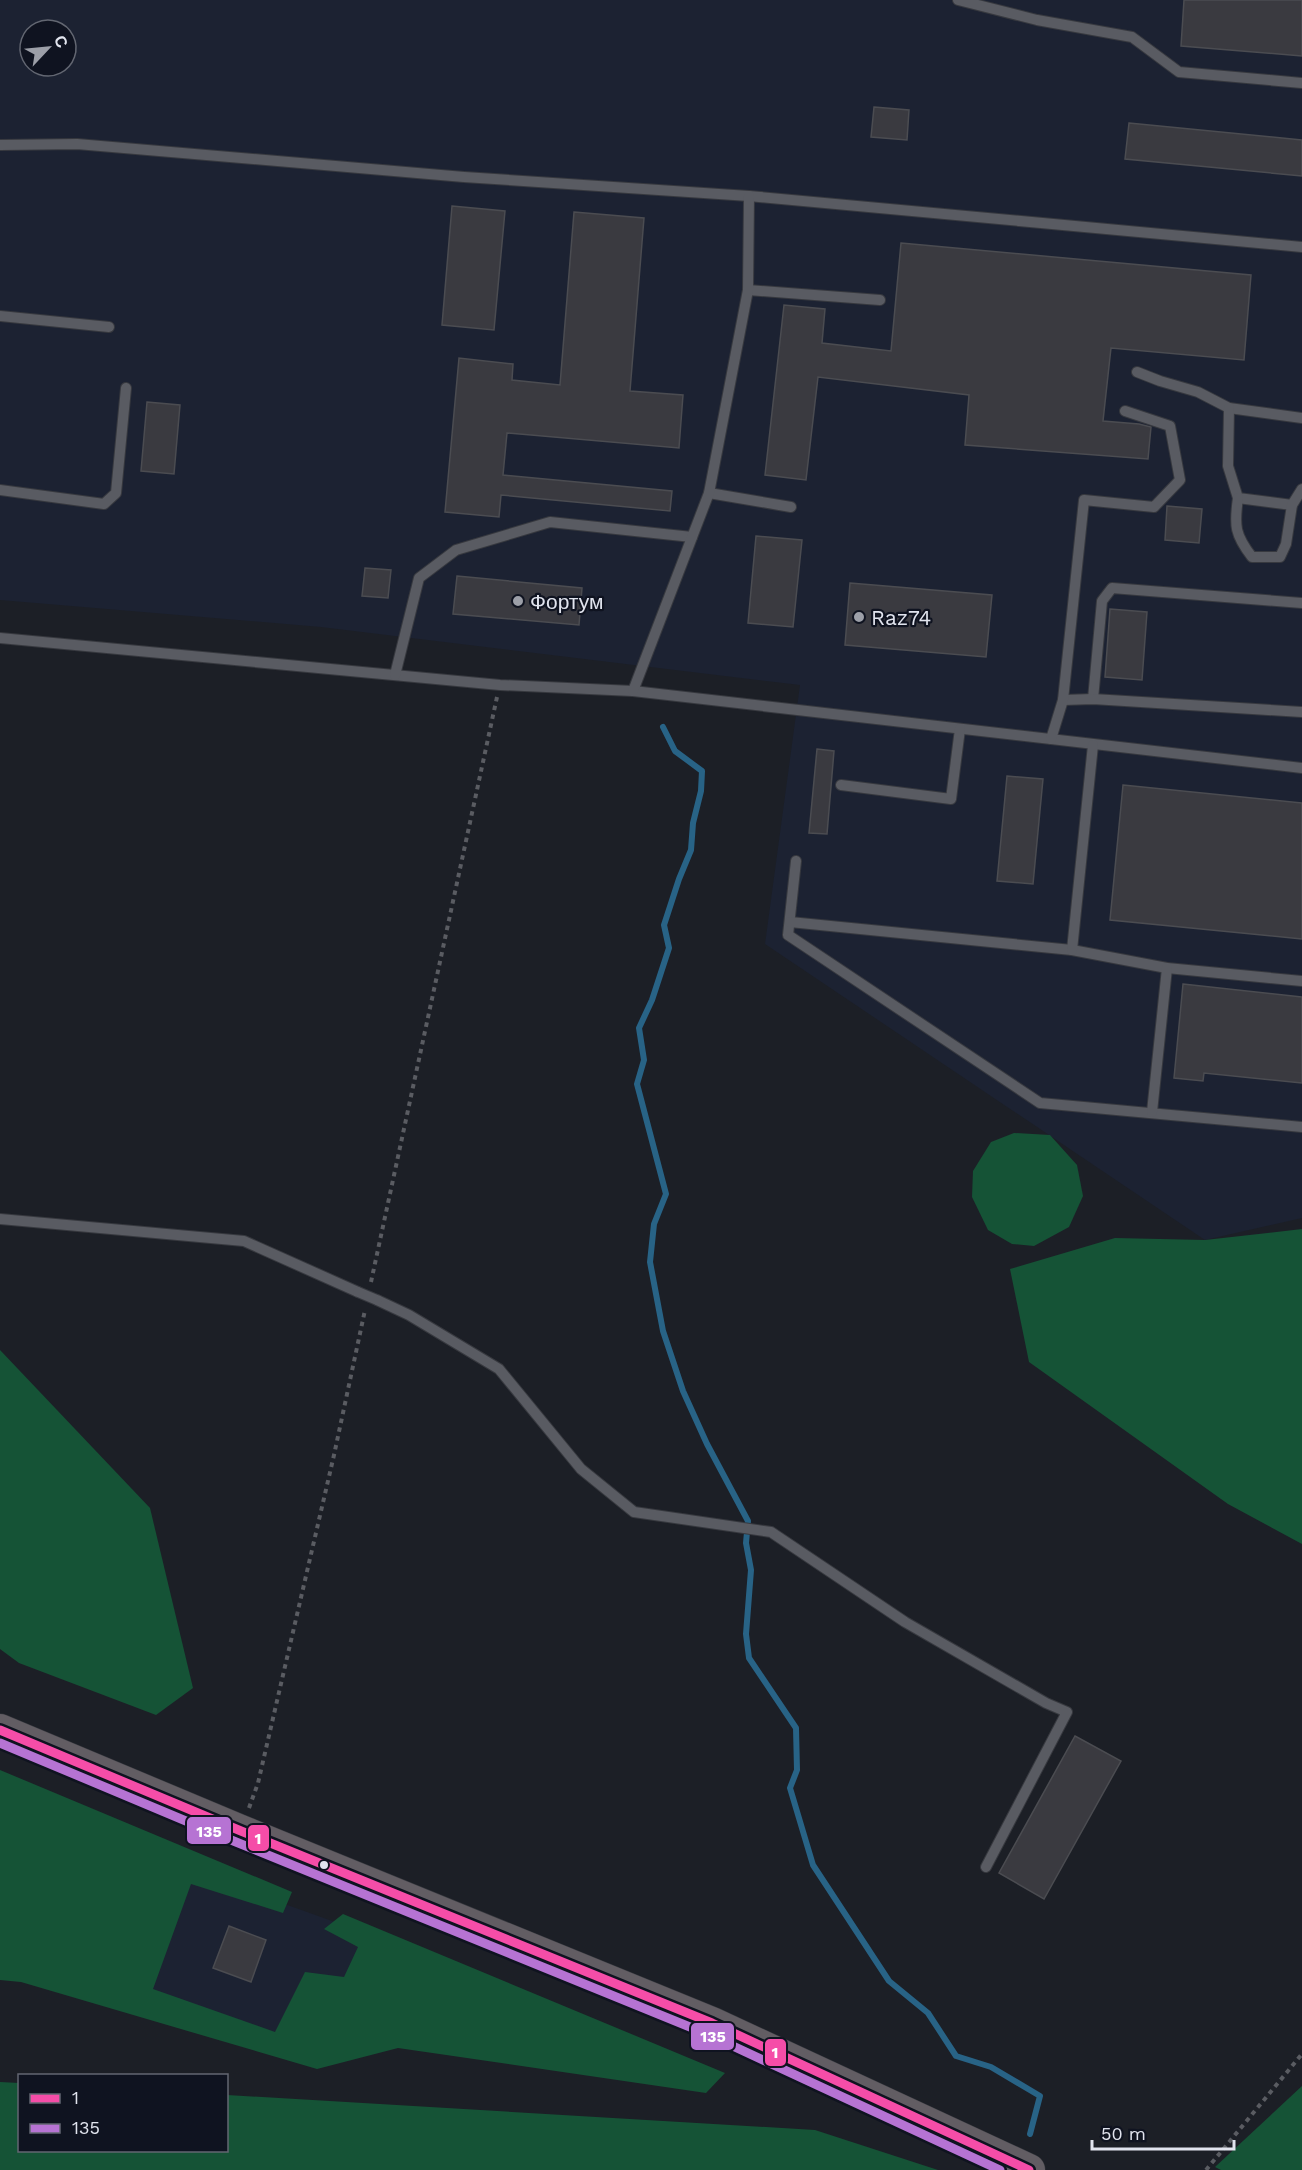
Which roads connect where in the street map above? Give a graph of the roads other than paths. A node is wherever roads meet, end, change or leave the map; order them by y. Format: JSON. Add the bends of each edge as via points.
{"nodes":[{"id":1,"x":958,"y":0,"type":"edge"},
{"id":2,"x":1302,"y":82,"type":"edge"},
{"id":3,"x":0,"y":145,"type":"edge"},
{"id":4,"x":749,"y":196,"type":"junction"},
{"id":5,"x":1302,"y":247,"type":"edge"},
{"id":6,"x":748,"y":290,"type":"junction"},
{"id":7,"x":880,"y":300,"type":"dead end"},
{"id":8,"x":0,"y":316,"type":"edge"},
{"id":9,"x":109,"y":327,"type":"dead end"},
{"id":10,"x":1137,"y":372,"type":"dead end"},
{"id":11,"x":126,"y":388,"type":"dead end"},
{"id":12,"x":1228,"y":408,"type":"junction"},
{"id":13,"x":1125,"y":411,"type":"dead end"},
{"id":14,"x":1302,"y":418,"type":"edge"},
{"id":15,"x":1302,"y":489,"type":"edge"},
{"id":16,"x":0,"y":490,"type":"edge"},
{"id":17,"x":709,"y":493,"type":"junction"},
{"id":18,"x":1238,"y":498,"type":"junction"},
{"id":19,"x":1292,"y":505,"type":"junction"},
{"id":20,"x":791,"y":507,"type":"dead end"},
{"id":21,"x":692,"y":537,"type":"junction"},
{"id":22,"x":1302,"y":603,"type":"edge"},
{"id":23,"x":0,"y":638,"type":"edge"},
{"id":24,"x":395,"y":675,"type":"junction"},
{"id":25,"x":633,"y":691,"type":"junction"},
{"id":26,"x":1093,"y":699,"type":"junction"},
{"id":27,"x":1063,"y":700,"type":"junction"},
{"id":28,"x":1302,"y":712,"type":"edge"},
{"id":29,"x":960,"y":729,"type":"junction"},
{"id":30,"x":1051,"y":739,"type":"junction"},
{"id":31,"x":1093,"y":745,"type":"junction"},
{"id":32,"x":1302,"y":768,"type":"edge"},
{"id":33,"x":841,"y":784,"type":"dead end"},
{"id":34,"x":796,"y":861,"type":"dead end"},
{"id":35,"x":790,"y":922,"type":"junction"},
{"id":36,"x":1072,"y":950,"type":"junction"},
{"id":37,"x":1167,"y":968,"type":"junction"},
{"id":38,"x":1302,"y":981,"type":"edge"},
{"id":39,"x":1152,"y":1112,"type":"junction"},
{"id":40,"x":1302,"y":1127,"type":"edge"},
{"id":41,"x":0,"y":1219,"type":"edge"},
{"id":42,"x":0,"y":1730,"type":"edge"},
{"id":43,"x":986,"y":1867,"type":"dead end"},
{"id":44,"x":1029,"y":2170,"type":"edge"}],
"edges":[{"from":1,"to":2,"type":"lane","via":[[1037,20],[1132,36],[1179,72]]},
{"from":3,"to":4,"type":"lane","via":[[77,144],[464,177]]},
{"from":4,"to":5,"type":"lane"},
{"from":4,"to":6,"type":"lane"},
{"from":6,"to":7,"type":"lane"},
{"from":6,"to":17,"type":"lane"},
{"from":8,"to":9,"type":"lane"},
{"from":10,"to":12,"type":"lane","via":[[1198,392]]},
{"from":11,"to":16,"type":"lane","via":[[116,493],[104,504]]},
{"from":12,"to":14,"type":"lane"},
{"from":12,"to":18,"type":"lane","via":[[1228,466]]},
{"from":13,"to":27,"type":"lane","via":[[1170,426],[1180,480],[1154,507],[1084,500]]},
{"from":15,"to":19,"type":"lane"},
{"from":17,"to":20,"type":"lane"},
{"from":17,"to":21,"type":"lane"},
{"from":18,"to":19,"type":"lane"},
{"from":18,"to":19,"type":"lane","via":[[1235,521],[1240,541],[1252,557],[1280,557]]},
{"from":21,"to":24,"type":"lane","via":[[550,522],[456,550],[419,578]]},
{"from":21,"to":25,"type":"lane"},
{"from":22,"to":26,"type":"lane","via":[[1112,588],[1102,601]]},
{"from":23,"to":24,"type":"lane"},
{"from":24,"to":25,"type":"lane"},
{"from":25,"to":29,"type":"lane"},
{"from":26,"to":27,"type":"lane"},
{"from":26,"to":28,"type":"lane"},
{"from":27,"to":30,"type":"lane"},
{"from":29,"to":30,"type":"lane"},
{"from":29,"to":33,"type":"lane","via":[[951,799]]},
{"from":30,"to":31,"type":"lane"},
{"from":31,"to":32,"type":"lane"},
{"from":31,"to":36,"type":"lane"},
{"from":34,"to":35,"type":"lane"},
{"from":35,"to":36,"type":"lane"},
{"from":35,"to":39,"type":"lane","via":[[788,934],[1040,1103]]},
{"from":36,"to":37,"type":"lane"},
{"from":37,"to":38,"type":"lane"},
{"from":37,"to":39,"type":"lane"},
{"from":39,"to":40,"type":"lane"},
{"from":41,"to":43,"type":"lane","bridge":true,"via":[[244,1241],[409,1315],[499,1369],[581,1469],[634,1512],[771,1532],[905,1622],[1067,1712]]},
{"from":42,"to":44,"type":"main road","via":[[712,2023]]}]}
